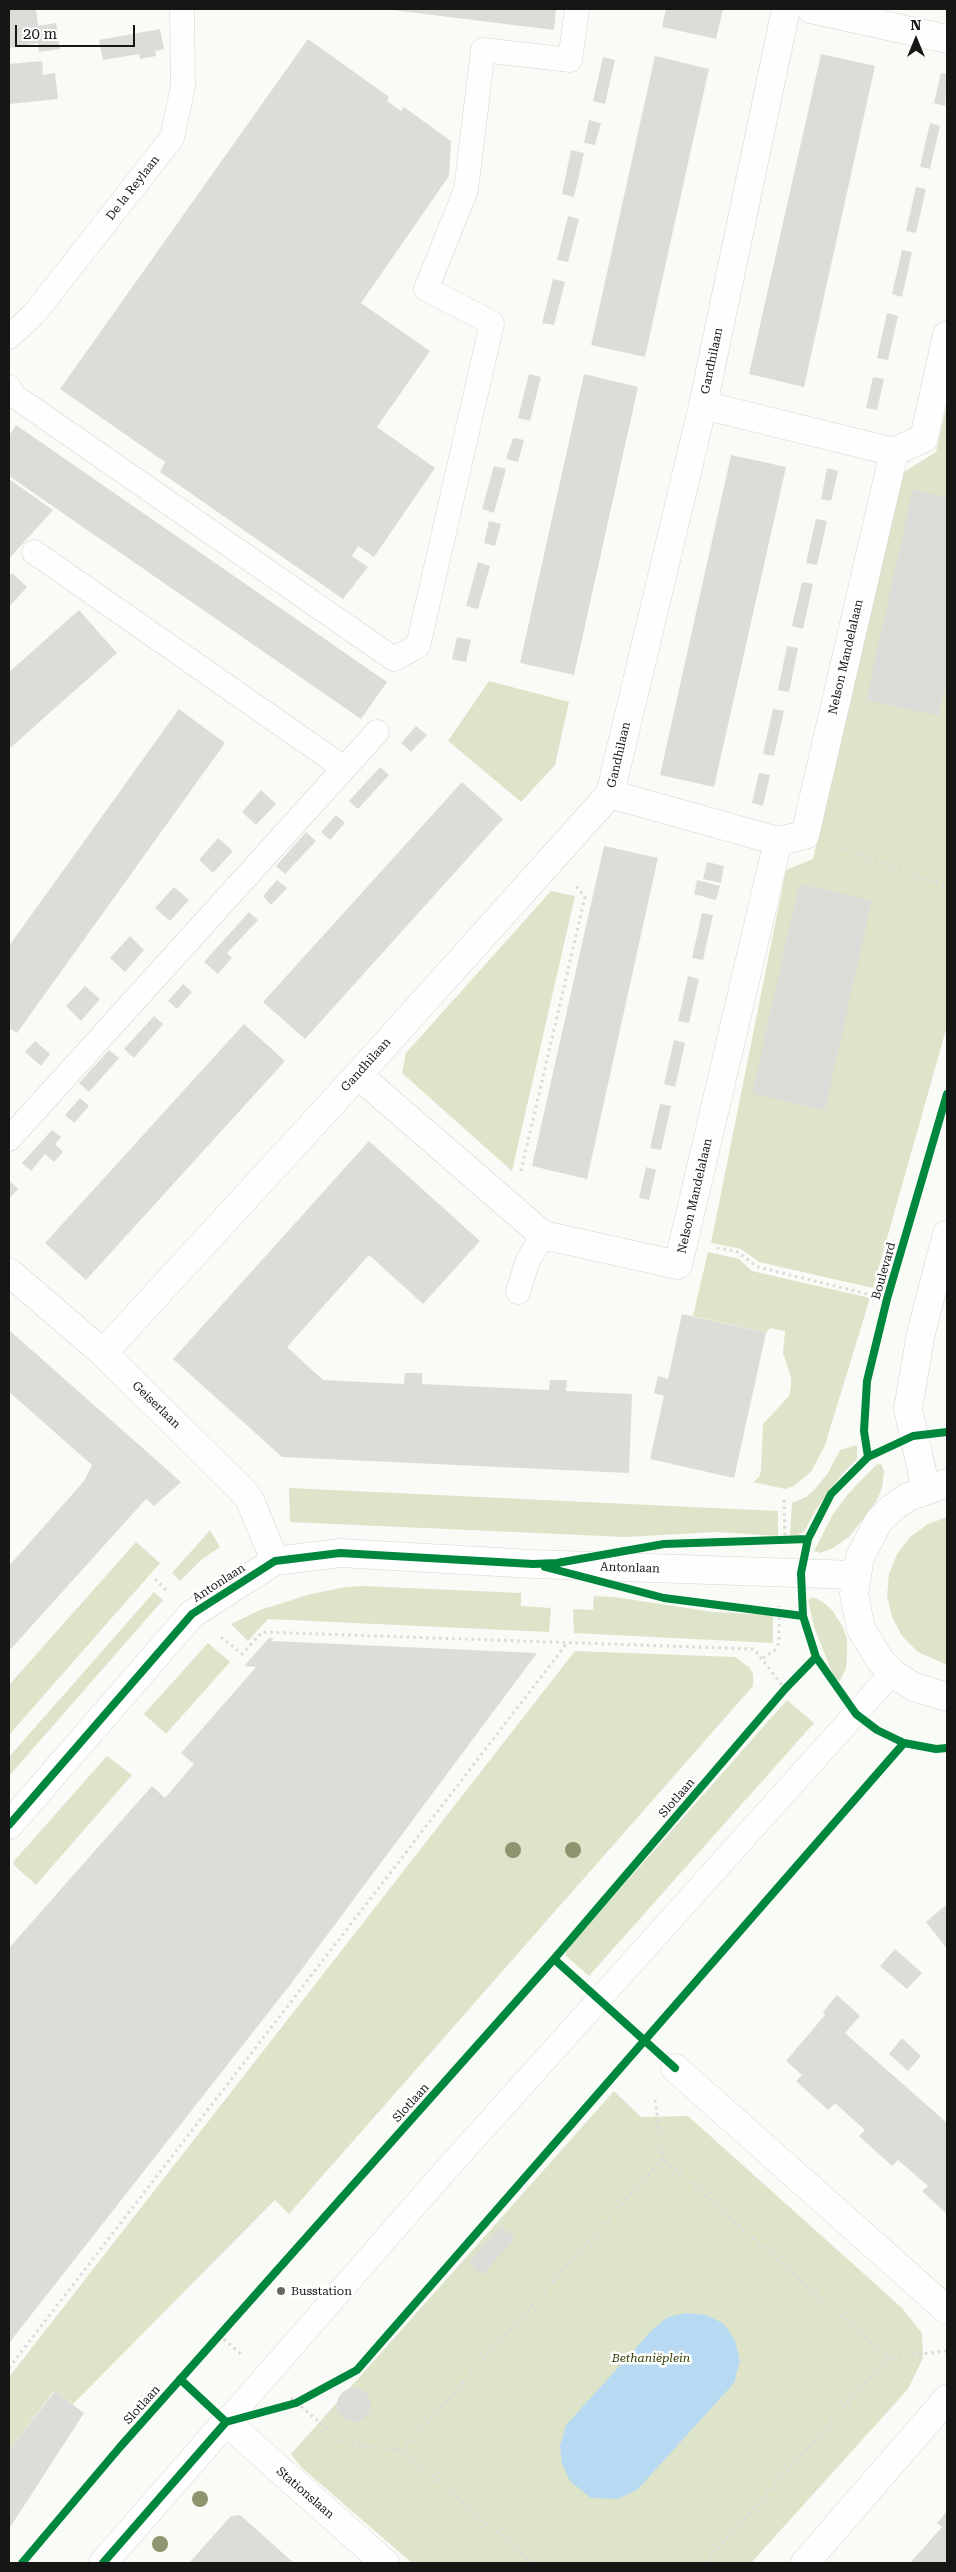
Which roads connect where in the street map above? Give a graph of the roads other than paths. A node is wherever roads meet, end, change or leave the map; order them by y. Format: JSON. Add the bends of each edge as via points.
{"nodes":[{"id":1,"x":182,"y":9,"type":"edge"},
{"id":2,"x":577,"y":9,"type":"edge"},
{"id":3,"x":786,"y":9,"type":"edge"},
{"id":4,"x":811,"y":9,"type":"edge"},
{"id":5,"x":947,"y":39,"type":"edge"},
{"id":6,"x":947,"y":335,"type":"edge"},
{"id":7,"x":9,"y":336,"type":"edge"},
{"id":8,"x":9,"y":387,"type":"edge"},
{"id":9,"x":703,"y":405,"type":"junction"},
{"id":10,"x":894,"y":452,"type":"junction"},
{"id":11,"x":34,"y":552,"type":"dead end"},
{"id":12,"x":377,"y":732,"type":"dead end"},
{"id":13,"x":344,"y":768,"type":"junction"},
{"id":14,"x":610,"y":794,"type":"junction"},
{"id":15,"x":778,"y":841,"type":"junction"},
{"id":16,"x":358,"y":1075,"type":"junction"},
{"id":17,"x":9,"y":1139,"type":"edge"},
{"id":18,"x":947,"y":1234,"type":"edge"},
{"id":19,"x":543,"y":1235,"type":"junction"},
{"id":20,"x":9,"y":1272,"type":"edge"},
{"id":21,"x":518,"y":1292,"type":"dead end"},
{"id":22,"x":103,"y":1353,"type":"junction"},
{"id":23,"x":937,"y":1486,"type":"edge"},
{"id":24,"x":275,"y":1561,"type":"junction"},
{"id":25,"x":855,"y":1575,"type":"junction"},
{"id":26,"x":892,"y":1673,"type":"junction"},
{"id":27,"x":947,"y":1696,"type":"edge"},
{"id":28,"x":9,"y":1825,"type":"edge"},
{"id":29,"x":675,"y":2068,"type":"dead end"},
{"id":30,"x":947,"y":2310,"type":"edge"},
{"id":31,"x":947,"y":2399,"type":"edge"},
{"id":32,"x":226,"y":2422,"type":"junction"},
{"id":33,"x":103,"y":2563,"type":"edge"},
{"id":34,"x":385,"y":2563,"type":"edge"},
{"id":35,"x":806,"y":2563,"type":"edge"}],
"edges":[{"from":1,"to":7,"type":"lane","name":"De la Reylaan","via":[[183,86],[172,138],[34,314]]},
{"from":2,"to":8,"type":"lane","via":[[570,60],[483,50],[466,190],[426,289],[492,323],[418,646],[394,659],[13,395]]},
{"from":3,"to":9,"type":"street","name":"Gandhilaan"},
{"from":4,"to":5,"type":"street"},
{"from":6,"to":10,"type":"street","via":[[924,438]]},
{"from":9,"to":10,"type":"street"},
{"from":9,"to":14,"type":"street","name":"Gandhilaan"},
{"from":10,"to":15,"type":"street","name":"Nelson Mandelalaan","via":[[805,835]]},
{"from":11,"to":13,"type":"lane"},
{"from":12,"to":13,"type":"lane"},
{"from":13,"to":17,"type":"lane"},
{"from":14,"to":15,"type":"street"},
{"from":14,"to":16,"type":"street","name":"Gandhilaan"},
{"from":15,"to":19,"type":"street","name":"Nelson Mandelalaan","via":[[678,1266]]},
{"from":16,"to":19,"type":"street","name":"Nelson Mandelalaan"},
{"from":16,"to":22,"type":"street","name":"Gandhilaan"},
{"from":18,"to":23,"type":"street","via":[[921,1332],[908,1409]]},
{"from":19,"to":21,"type":"lane","via":[[528,1260]]},
{"from":20,"to":22,"type":"street","name":"Geiserlaan"},
{"from":22,"to":24,"type":"street","name":"Geiserlaan","via":[[242,1490]]},
{"from":23,"to":25,"type":"street","via":[[908,1497],[878,1522],[868,1538]]},
{"from":24,"to":25,"type":"street","name":"Antonlaan","via":[[340,1553],[533,1564]]},
{"from":24,"to":28,"type":"street","name":"Antonlaan","via":[[192,1614]]},
{"from":25,"to":26,"type":"street","via":[[854,1594],[862,1629],[880,1660]]},
{"from":26,"to":27,"type":"street","via":[[914,1687]]},
{"from":26,"to":32,"type":"lane","via":[[437,2180]]},
{"from":29,"to":30,"type":"street"},
{"from":31,"to":35,"type":"street"},
{"from":32,"to":33,"type":"street"},
{"from":32,"to":34,"type":"street","name":"Stationslaan"}]}
